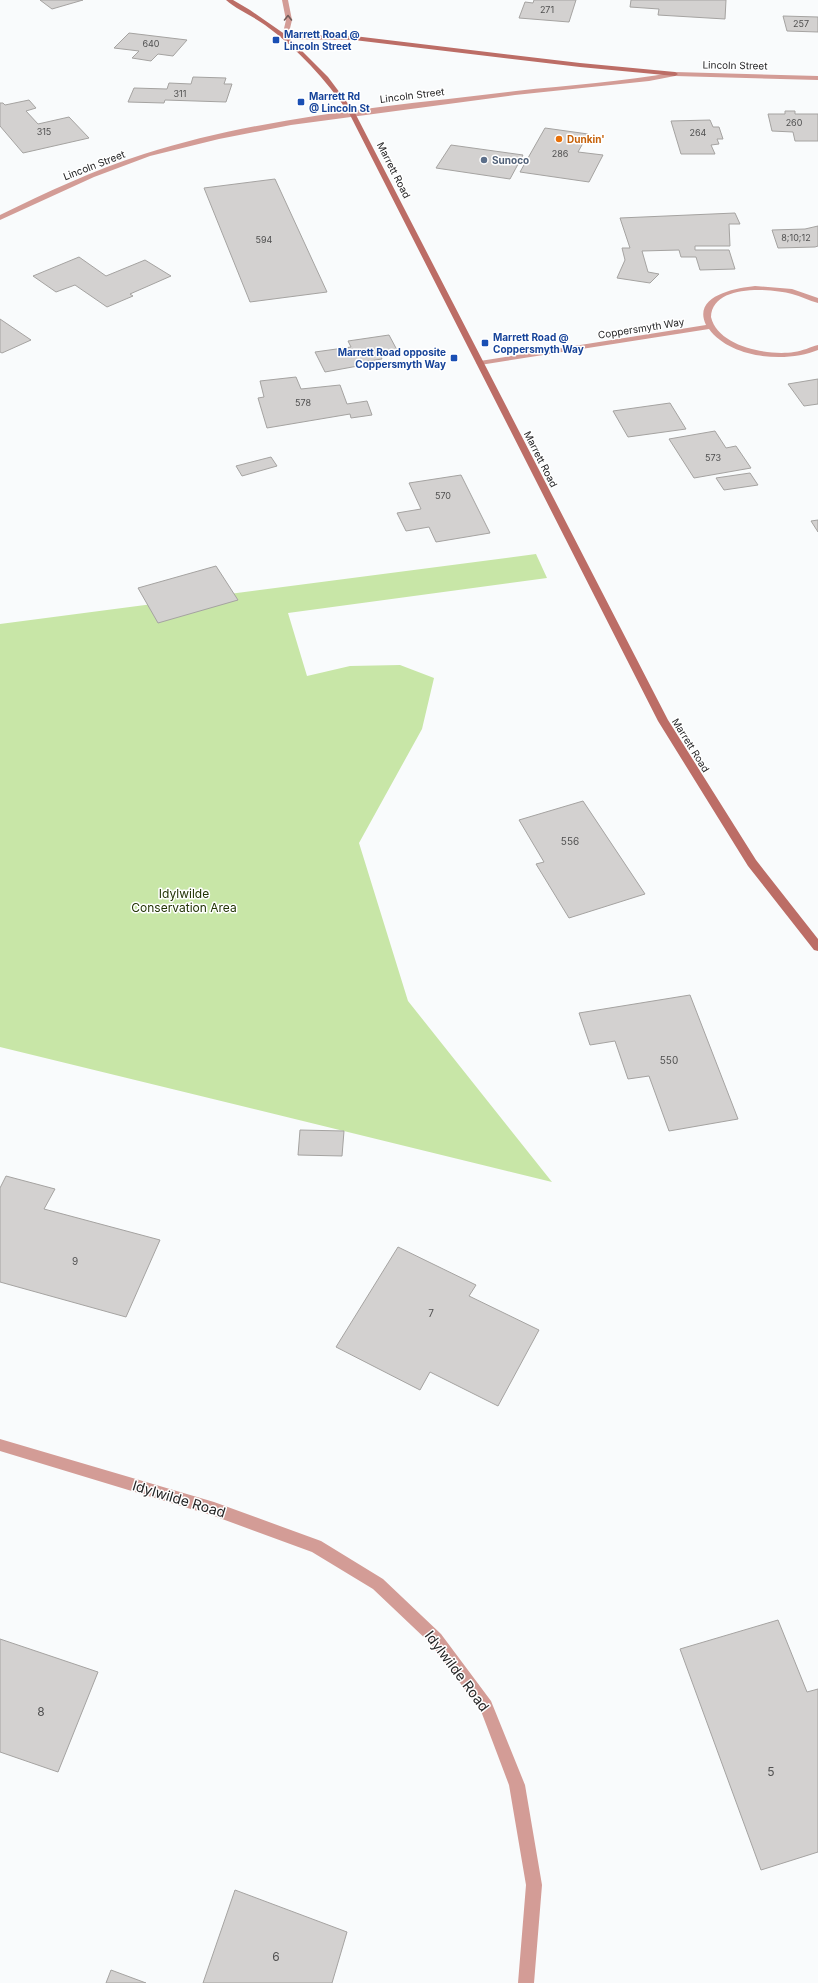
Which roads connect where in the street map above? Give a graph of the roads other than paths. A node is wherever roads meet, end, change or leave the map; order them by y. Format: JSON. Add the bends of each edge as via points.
{"nodes":[{"id":1,"x":229,"y":0,"type":"edge"},
{"id":2,"x":285,"y":0,"type":"edge"},
{"id":3,"x":285,"y":37,"type":"junction"},
{"id":4,"x":674,"y":74,"type":"junction"},
{"id":5,"x":818,"y":78,"type":"edge"},
{"id":6,"x":352,"y":113,"type":"junction"},
{"id":7,"x":0,"y":218,"type":"edge"},
{"id":8,"x":818,"y":301,"type":"edge"},
{"id":9,"x":710,"y":327,"type":"junction"},
{"id":10,"x":818,"y":347,"type":"edge"},
{"id":11,"x":480,"y":363,"type":"junction"},
{"id":12,"x":818,"y":947,"type":"edge"},
{"id":13,"x":0,"y":1445,"type":"edge"},
{"id":14,"x":526,"y":1983,"type":"edge"}],
"edges":[{"from":1,"to":3,"type":"main road","name":"Marrett Road"},
{"from":3,"to":2,"type":"street","one_way":true,"via":[[289,20]]},
{"from":3,"to":4,"type":"main road","via":[[354,38]]},
{"from":3,"to":6,"type":"main road","name":"Marrett Road","via":[[309,57]]},
{"from":4,"to":5,"type":"street","name":"Lincoln Street"},
{"from":4,"to":6,"type":"street","name":"Lincoln Street"},
{"from":6,"to":7,"type":"street","name":"Lincoln Street","via":[[241,131],[148,156],[93,174]]},
{"from":6,"to":11,"type":"main road","name":"Marrett Road"},
{"from":8,"to":9,"type":"street","via":[[797,292],[777,288],[756,287],[736,290],[721,296],[711,305],[707,316]]},
{"from":9,"to":10,"type":"street","via":[[720,338],[731,344],[756,352],[777,355],[798,353]]},
{"from":9,"to":11,"type":"street","name":"Coppersmyth Way"},
{"from":11,"to":12,"type":"main road","name":"Marrett Road","via":[[663,721],[752,863]]},
{"from":13,"to":14,"type":"street","name":"Idylwilde Road","via":[[214,1509],[316,1546],[378,1584],[436,1639],[486,1706],[518,1785],[534,1885]]}]}
